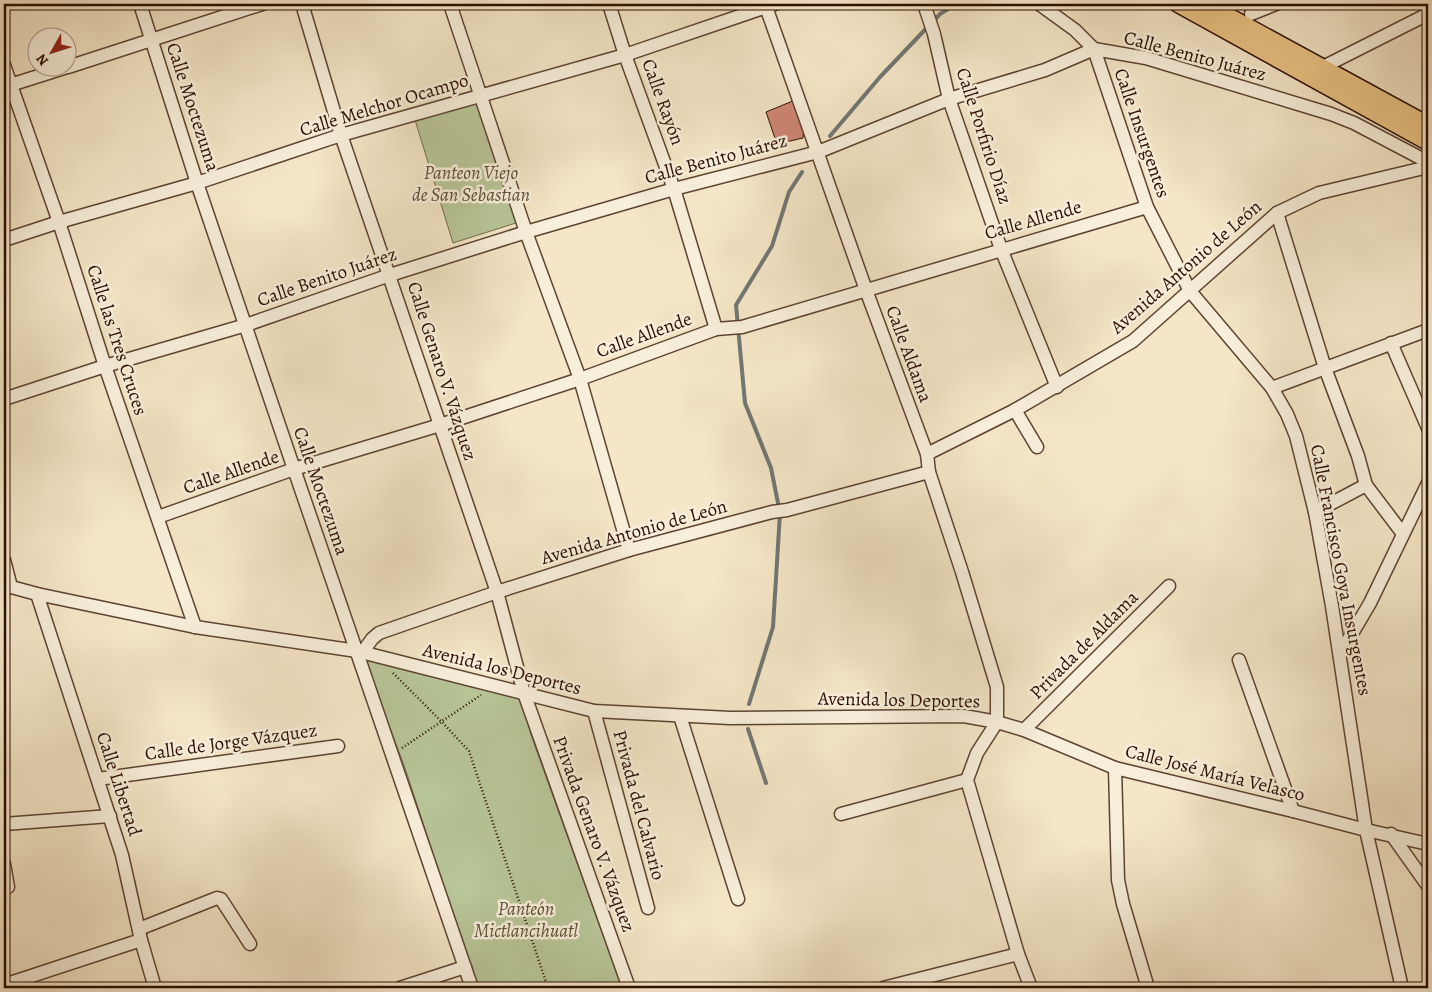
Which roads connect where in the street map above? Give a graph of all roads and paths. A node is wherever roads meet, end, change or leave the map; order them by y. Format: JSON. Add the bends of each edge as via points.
{"nodes":[{"id":1,"x":140,"y":4,"type":"edge"},
{"id":2,"x":262,"y":4,"type":"edge"},
{"id":3,"x":302,"y":4,"type":"edge"},
{"id":4,"x":450,"y":4,"type":"edge"},
{"id":5,"x":609,"y":4,"type":"edge"},
{"id":6,"x":1039,"y":4,"type":"edge"},
{"id":7,"x":1178,"y":4,"type":"edge"},
{"id":8,"x":1206,"y":4,"type":"edge"},
{"id":9,"x":1276,"y":4,"type":"edge"},
{"id":10,"x":768,"y":5,"type":"edge"},
{"id":11,"x":926,"y":7,"type":"edge"},
{"id":12,"x":1251,"y":14,"type":"edge"},
{"id":13,"x":1428,"y":14,"type":"edge"},
{"id":14,"x":152,"y":40,"type":"junction"},
{"id":15,"x":1094,"y":49,"type":"junction"},
{"id":16,"x":626,"y":55,"type":"junction"},
{"id":17,"x":78,"y":63,"type":"edge"},
{"id":18,"x":4,"y":65,"type":"edge"},
{"id":19,"x":1323,"y":67,"type":"junction"},
{"id":20,"x":30,"y":78,"type":"edge"},
{"id":21,"x":7,"y":85,"type":"edge"},
{"id":22,"x":482,"y":95,"type":"junction"},
{"id":23,"x":949,"y":99,"type":"junction"},
{"id":24,"x":1428,"y":124,"type":"edge"},
{"id":25,"x":342,"y":135,"type":"junction"},
{"id":26,"x":1428,"y":142,"type":"edge"},
{"id":27,"x":818,"y":152,"type":"junction"},
{"id":28,"x":1428,"y":162,"type":"edge"},
{"id":29,"x":1428,"y":167,"type":"edge"},
{"id":30,"x":198,"y":184,"type":"junction"},
{"id":31,"x":674,"y":189,"type":"junction"},
{"id":32,"x":1147,"y":207,"type":"junction"},
{"id":33,"x":1277,"y":212,"type":"junction"},
{"id":34,"x":59,"y":222,"type":"junction"},
{"id":35,"x":526,"y":232,"type":"junction"},
{"id":36,"x":4,"y":240,"type":"edge"},
{"id":37,"x":1001,"y":249,"type":"junction"},
{"id":38,"x":390,"y":275,"type":"junction"},
{"id":39,"x":866,"y":290,"type":"junction"},
{"id":40,"x":1190,"y":291,"type":"junction"},
{"id":41,"x":246,"y":325,"type":"junction"},
{"id":42,"x":721,"y":328,"type":"junction"},
{"id":43,"x":1428,"y":330,"type":"edge"},
{"id":44,"x":1391,"y":343,"type":"junction"},
{"id":45,"x":105,"y":366,"type":"junction"},
{"id":46,"x":1325,"y":368,"type":"junction"},
{"id":47,"x":580,"y":379,"type":"junction"},
{"id":48,"x":1057,"y":387,"type":"junction"},
{"id":49,"x":1272,"y":388,"type":"junction"},
{"id":50,"x":4,"y":400,"type":"edge"},
{"id":51,"x":1015,"y":410,"type":"junction"},
{"id":52,"x":440,"y":425,"type":"junction"},
{"id":53,"x":1428,"y":428,"type":"edge"},
{"id":54,"x":1037,"y":447,"type":"dead end"},
{"id":55,"x":927,"y":454,"type":"junction"},
{"id":56,"x":294,"y":470,"type":"junction"},
{"id":57,"x":929,"y":472,"type":"junction"},
{"id":58,"x":1428,"y":483,"type":"edge"},
{"id":59,"x":1366,"y":485,"type":"junction"},
{"id":60,"x":1315,"y":512,"type":"junction"},
{"id":61,"x":158,"y":517,"type":"junction"},
{"id":62,"x":1403,"y":534,"type":"junction"},
{"id":63,"x":629,"y":550,"type":"junction"},
{"id":64,"x":4,"y":560,"type":"edge"},
{"id":65,"x":7,"y":586,"type":"edge"},
{"id":66,"x":1169,"y":586,"type":"dead end"},
{"id":67,"x":497,"y":592,"type":"junction"},
{"id":68,"x":37,"y":594,"type":"junction"},
{"id":69,"x":195,"y":627,"type":"junction"},
{"id":70,"x":359,"y":652,"type":"junction"},
{"id":71,"x":1340,"y":654,"type":"junction"},
{"id":72,"x":376,"y":656,"type":"junction"},
{"id":73,"x":1239,"y":660,"type":"dead end"},
{"id":74,"x":494,"y":686,"type":"junction"},
{"id":75,"x":524,"y":693,"type":"junction"},
{"id":76,"x":594,"y":711,"type":"junction"},
{"id":77,"x":680,"y":716,"type":"junction"},
{"id":78,"x":442,"y":722,"type":"junction"},
{"id":79,"x":997,"y":722,"type":"junction"},
{"id":80,"x":1024,"y":730,"type":"junction"},
{"id":81,"x":338,"y":746,"type":"dead end"},
{"id":82,"x":392,"y":754,"type":"junction"},
{"id":83,"x":1115,"y":768,"type":"junction"},
{"id":84,"x":98,"y":779,"type":"junction"},
{"id":85,"x":967,"y":780,"type":"junction"},
{"id":86,"x":1293,"y":811,"type":"junction"},
{"id":87,"x":841,"y":814,"type":"dead end"},
{"id":88,"x":110,"y":816,"type":"junction"},
{"id":89,"x":4,"y":824,"type":"edge"},
{"id":90,"x":1366,"y":830,"type":"junction"},
{"id":91,"x":1391,"y":834,"type":"junction"},
{"id":92,"x":1428,"y":844,"type":"edge"},
{"id":93,"x":4,"y":864,"type":"edge"},
{"id":94,"x":1428,"y":886,"type":"edge"},
{"id":95,"x":8,"y":887,"type":"dead end"},
{"id":96,"x":738,"y":899,"type":"dead end"},
{"id":97,"x":648,"y":908,"type":"dead end"},
{"id":98,"x":140,"y":934,"type":"junction"},
{"id":99,"x":250,"y":944,"type":"dead end"},
{"id":100,"x":1018,"y":954,"type":"junction"},
{"id":101,"x":464,"y":967,"type":"junction"},
{"id":102,"x":4,"y":985,"type":"edge"},
{"id":103,"x":155,"y":988,"type":"edge"},
{"id":104,"x":400,"y":988,"type":"edge"},
{"id":105,"x":472,"y":988,"type":"edge"},
{"id":106,"x":548,"y":988,"type":"edge"},
{"id":107,"x":629,"y":988,"type":"edge"},
{"id":108,"x":883,"y":988,"type":"edge"},
{"id":109,"x":1031,"y":988,"type":"edge"},
{"id":110,"x":1148,"y":988,"type":"edge"},
{"id":111,"x":1402,"y":988,"type":"edge"}],
"edges":[{"from":1,"to":14,"type":"street","name":"Calle Moctezuma"},
{"from":2,"to":14,"type":"street"},
{"from":3,"to":25,"type":"street","name":"Calle Genaro V. Vázquez"},
{"from":4,"to":22,"type":"street"},
{"from":5,"to":16,"type":"street","name":"Calle Rayón"},
{"from":6,"to":15,"type":"street","name":"Calle Insurgentes","via":[[1075,30]]},
{"from":7,"to":26,"type":"main road"},
{"from":8,"to":12,"type":"main road"},
{"from":9,"to":12,"type":"street"},
{"from":10,"to":16,"type":"street","name":"Calle Melchor Ocampo"},
{"from":10,"to":27,"type":"street","name":"Calle Aldama"},
{"from":11,"to":23,"type":"street","name":"Calle Porfirio Díaz"},
{"from":12,"to":19,"type":"main road"},
{"from":13,"to":19,"type":"street"},
{"from":14,"to":17,"type":"street"},
{"from":14,"to":30,"type":"street","name":"Calle Moctezuma"},
{"from":15,"to":23,"type":"street","name":"Calle Benito Juárez","via":[[1045,70]]},
{"from":15,"to":28,"type":"street","name":"Calle Benito Juárez","via":[[1146,58],[1331,114]]},
{"from":15,"to":32,"type":"street","name":"Calle Insurgentes"},
{"from":16,"to":22,"type":"street","name":"Calle Melchor Ocampo"},
{"from":16,"to":31,"type":"street","name":"Calle Rayón"},
{"from":18,"to":21,"type":"street","name":"Calle las Tres Cruces"},
{"from":19,"to":24,"type":"main road"},
{"from":20,"to":21,"type":"street"},
{"from":21,"to":34,"type":"street","name":"Calle las Tres Cruces"},
{"from":22,"to":25,"type":"street","name":"Calle Melchor Ocampo"},
{"from":22,"to":35,"type":"street"},
{"from":23,"to":27,"type":"street","name":"Calle Benito Juárez"},
{"from":23,"to":37,"type":"street","name":"Calle Porfirio Díaz"},
{"from":25,"to":30,"type":"street","name":"Calle Melchor Ocampo"},
{"from":25,"to":38,"type":"street","name":"Calle Genaro V. Vázquez"},
{"from":27,"to":31,"type":"street","name":"Calle Benito Juárez"},
{"from":27,"to":39,"type":"street","name":"Calle Aldama"},
{"from":29,"to":33,"type":"street","name":"Avenida Antonio de León","via":[[1318,193]]},
{"from":30,"to":34,"type":"street","name":"Calle Melchor Ocampo"},
{"from":30,"to":41,"type":"street","name":"Calle Moctezuma"},
{"from":31,"to":35,"type":"street","name":"Calle Benito Juárez"},
{"from":31,"to":42,"type":"street","name":"Calle Rayón"},
{"from":32,"to":37,"type":"street","name":"Calle Allende"},
{"from":32,"to":40,"type":"street","name":"Calle Insurgentes"},
{"from":33,"to":40,"type":"street","name":"Avenida Antonio de León"},
{"from":33,"to":46,"type":"street"},
{"from":34,"to":36,"type":"street","name":"Calle Melchor Ocampo"},
{"from":34,"to":45,"type":"street","name":"Calle las Tres Cruces"},
{"from":35,"to":38,"type":"street","name":"Calle Benito Juárez"},
{"from":35,"to":47,"type":"street"},
{"from":37,"to":39,"type":"street","name":"Calle Allende"},
{"from":37,"to":48,"type":"street","name":"Calle Porfirio Díaz"},
{"from":38,"to":41,"type":"street","name":"Calle Benito Juárez"},
{"from":38,"to":52,"type":"street","name":"Calle Genaro V. Vázquez"},
{"from":39,"to":42,"type":"street","name":"Calle Allende","via":[[742,327]]},
{"from":39,"to":55,"type":"street","name":"Calle Aldama"},
{"from":40,"to":48,"type":"street","name":"Avenida Antonio de León","via":[[1133,342]]},
{"from":40,"to":49,"type":"street","name":"Calle Francisco Goya Insurgentes"},
{"from":41,"to":45,"type":"street","name":"Calle Benito Juárez"},
{"from":41,"to":56,"type":"street","name":"Calle Moctezuma"},
{"from":42,"to":47,"type":"street","name":"Calle Allende"},
{"from":43,"to":44,"type":"street"},
{"from":44,"to":46,"type":"street"},
{"from":44,"to":53,"type":"street"},
{"from":45,"to":50,"type":"street","name":"Calle Benito Juárez"},
{"from":45,"to":61,"type":"street","name":"Calle las Tres Cruces"},
{"from":46,"to":49,"type":"street"},
{"from":46,"to":59,"type":"street"},
{"from":47,"to":52,"type":"street","name":"Calle Allende"},
{"from":47,"to":63,"type":"street"},
{"from":48,"to":51,"type":"street","name":"Avenida Antonio de León"},
{"from":49,"to":60,"type":"street","name":"Calle Francisco Goya Insurgentes","via":[[1296,436]]},
{"from":51,"to":54,"type":"street"},
{"from":51,"to":55,"type":"street","name":"Avenida Antonio de León"},
{"from":52,"to":56,"type":"street","name":"Calle Allende"},
{"from":52,"to":67,"type":"street","name":"Calle Genaro V. Vázquez"},
{"from":55,"to":57,"type":"street","name":"Calle Aldama"},
{"from":56,"to":61,"type":"street","name":"Calle Allende"},
{"from":56,"to":70,"type":"street","name":"Calle Moctezuma"},
{"from":57,"to":63,"type":"street","name":"Avenida Antonio de León"},
{"from":57,"to":79,"type":"street","name":"Calle Aldama","via":[[997,687]]},
{"from":58,"to":62,"type":"street"},
{"from":59,"to":60,"type":"street"},
{"from":59,"to":62,"type":"street"},
{"from":60,"to":71,"type":"street","name":"Calle Francisco Goya Insurgentes"},
{"from":61,"to":69,"type":"street","name":"Calle las Tres Cruces"},
{"from":62,"to":71,"type":"street","via":[[1370,603]]},
{"from":63,"to":67,"type":"street","name":"Avenida Antonio de León"},
{"from":64,"to":65,"type":"street"},
{"from":65,"to":68,"type":"street","name":"Avenida los Deportes"},
{"from":66,"to":80,"type":"street","name":"Privada de Aldama"},
{"from":67,"to":70,"type":"street","name":"Avenida Antonio de León","via":[[379,634]]},
{"from":67,"to":75,"type":"street","name":"Calle Genaro V. Vázquez"},
{"from":68,"to":69,"type":"street","name":"Avenida los Deportes"},
{"from":68,"to":84,"type":"street","name":"Calle Libertad"},
{"from":69,"to":70,"type":"street","name":"Avenida los Deportes"},
{"from":70,"to":72,"type":"street","name":"Avenida los Deportes"},
{"from":70,"to":82,"type":"street","name":"Calle Moctezuma"},
{"from":71,"to":90,"type":"street","name":"Calle Francisco Goya Insurgentes"},
{"from":72,"to":74,"type":"street","name":"Avenida los Deportes"},
{"from":72,"to":78,"type":"path"},
{"from":73,"to":86,"type":"street"},
{"from":74,"to":75,"type":"street","name":"Avenida los Deportes"},
{"from":74,"to":78,"type":"path"},
{"from":75,"to":76,"type":"street","name":"Avenida los Deportes"},
{"from":75,"to":107,"type":"street","name":"Privada Genaro V. Vázquez"},
{"from":76,"to":77,"type":"street","name":"Avenida los Deportes"},
{"from":76,"to":97,"type":"street","name":"Privada del Calvario"},
{"from":77,"to":79,"type":"street","name":"Avenida los Deportes","via":[[964,716]]},
{"from":77,"to":96,"type":"street"},
{"from":78,"to":82,"type":"path"},
{"from":78,"to":106,"type":"path","via":[[469,751]]},
{"from":79,"to":80,"type":"street","name":"Calle José María Velasco"},
{"from":79,"to":85,"type":"street","via":[[977,753]]},
{"from":80,"to":83,"type":"street","name":"Calle José María Velasco"},
{"from":81,"to":84,"type":"street","name":"Calle de Jorge Vázquez"},
{"from":82,"to":101,"type":"street","name":"Calle Moctezuma"},
{"from":83,"to":86,"type":"street","name":"Calle José María Velasco"},
{"from":83,"to":110,"type":"street","via":[[1118,880]]},
{"from":84,"to":88,"type":"street","name":"Calle Libertad"},
{"from":85,"to":87,"type":"street"},
{"from":85,"to":100,"type":"street"},
{"from":86,"to":90,"type":"street","name":"Calle José María Velasco"},
{"from":88,"to":89,"type":"street"},
{"from":88,"to":98,"type":"street","name":"Calle Libertad"},
{"from":90,"to":91,"type":"street","name":"Calle José María Velasco"},
{"from":90,"to":111,"type":"street","name":"Calle Francisco Goya Insurgentes"},
{"from":91,"to":92,"type":"street","name":"Calle José María Velasco"},
{"from":91,"to":94,"type":"street"},
{"from":93,"to":95,"type":"street"},
{"from":98,"to":99,"type":"street","via":[[217,898],[221,899]]},
{"from":98,"to":102,"type":"street"},
{"from":98,"to":103,"type":"street","name":"Calle Libertad"},
{"from":100,"to":108,"type":"street"},
{"from":100,"to":109,"type":"street"},
{"from":101,"to":104,"type":"street"},
{"from":101,"to":105,"type":"street","name":"Calle Moctezuma"}]}
